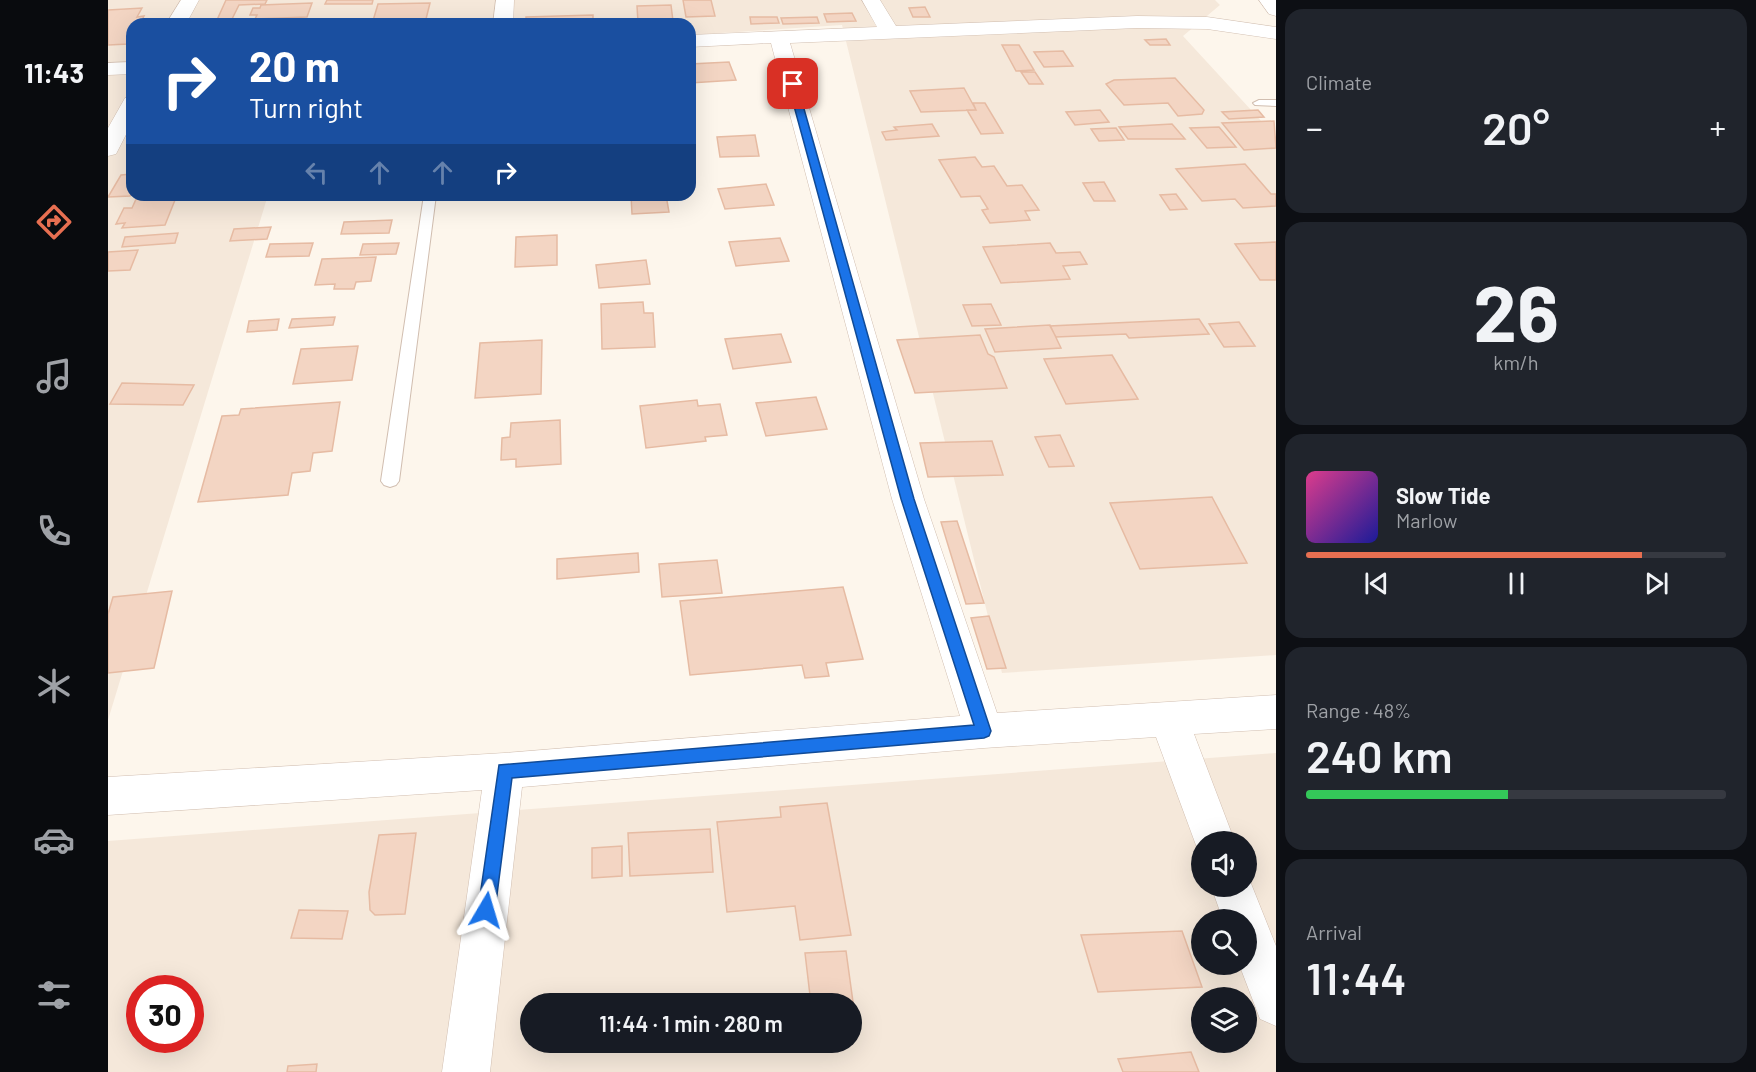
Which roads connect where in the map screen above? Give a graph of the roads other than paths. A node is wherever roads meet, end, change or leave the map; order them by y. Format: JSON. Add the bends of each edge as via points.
{"nodes":[{"id":1,"x":190,"y":0,"type":"edge"},
{"id":2,"x":505,"y":0,"type":"edge"},
{"id":3,"x":870,"y":0,"type":"edge"},
{"id":4,"x":1268,"y":0,"type":"edge"},
{"id":5,"x":1276,"y":10,"type":"edge"},
{"id":6,"x":180,"y":18,"type":"edge"},
{"id":7,"x":504,"y":18,"type":"edge"},
{"id":8,"x":890,"y":33,"type":"junction"},
{"id":9,"x":1276,"y":33,"type":"edge"},
{"id":10,"x":778,"y":37,"type":"junction"},
{"id":11,"x":696,"y":40,"type":"edge"},
{"id":12,"x":126,"y":68,"type":"edge"},
{"id":13,"x":108,"y":69,"type":"edge"},
{"id":14,"x":1259,"y":103,"type":"dead end"},
{"id":15,"x":1276,"y":103,"type":"edge"},
{"id":16,"x":126,"y":114,"type":"edge"},
{"id":17,"x":108,"y":149,"type":"edge"},
{"id":18,"x":429,"y":201,"type":"edge"},
{"id":19,"x":390,"y":481,"type":"dead end"},
{"id":20,"x":1276,"y":712,"type":"edge"},
{"id":21,"x":1169,"y":720,"type":"junction"},
{"id":22,"x":984,"y":731,"type":"junction"},
{"id":23,"x":504,"y":771,"type":"junction"},
{"id":24,"x":108,"y":796,"type":"edge"},
{"id":25,"x":1211,"y":831,"type":"edge"},
{"id":26,"x":1257,"y":953,"type":"edge"},
{"id":27,"x":1276,"y":1002,"type":"edge"},
{"id":28,"x":466,"y":1072,"type":"edge"}],
"edges":[{"from":1,"to":6,"type":"street"},
{"from":2,"to":7,"type":"street"},
{"from":3,"to":8,"type":"street"},
{"from":4,"to":5,"type":"street"},
{"from":8,"to":9,"type":"street","via":[[1191,21]]},
{"from":8,"to":10,"type":"street"},
{"from":10,"to":11,"type":"street"},
{"from":10,"to":22,"type":"street","via":[[908,499]]},
{"from":12,"to":13,"type":"street"},
{"from":14,"to":15,"type":"lane"},
{"from":16,"to":17,"type":"street"},
{"from":18,"to":19,"type":"lane"},
{"from":20,"to":21,"type":"street"},
{"from":21,"to":22,"type":"street"},
{"from":21,"to":25,"type":"street"},
{"from":22,"to":23,"type":"street"},
{"from":23,"to":24,"type":"street"},
{"from":23,"to":28,"type":"street"},
{"from":26,"to":27,"type":"street"}]}
